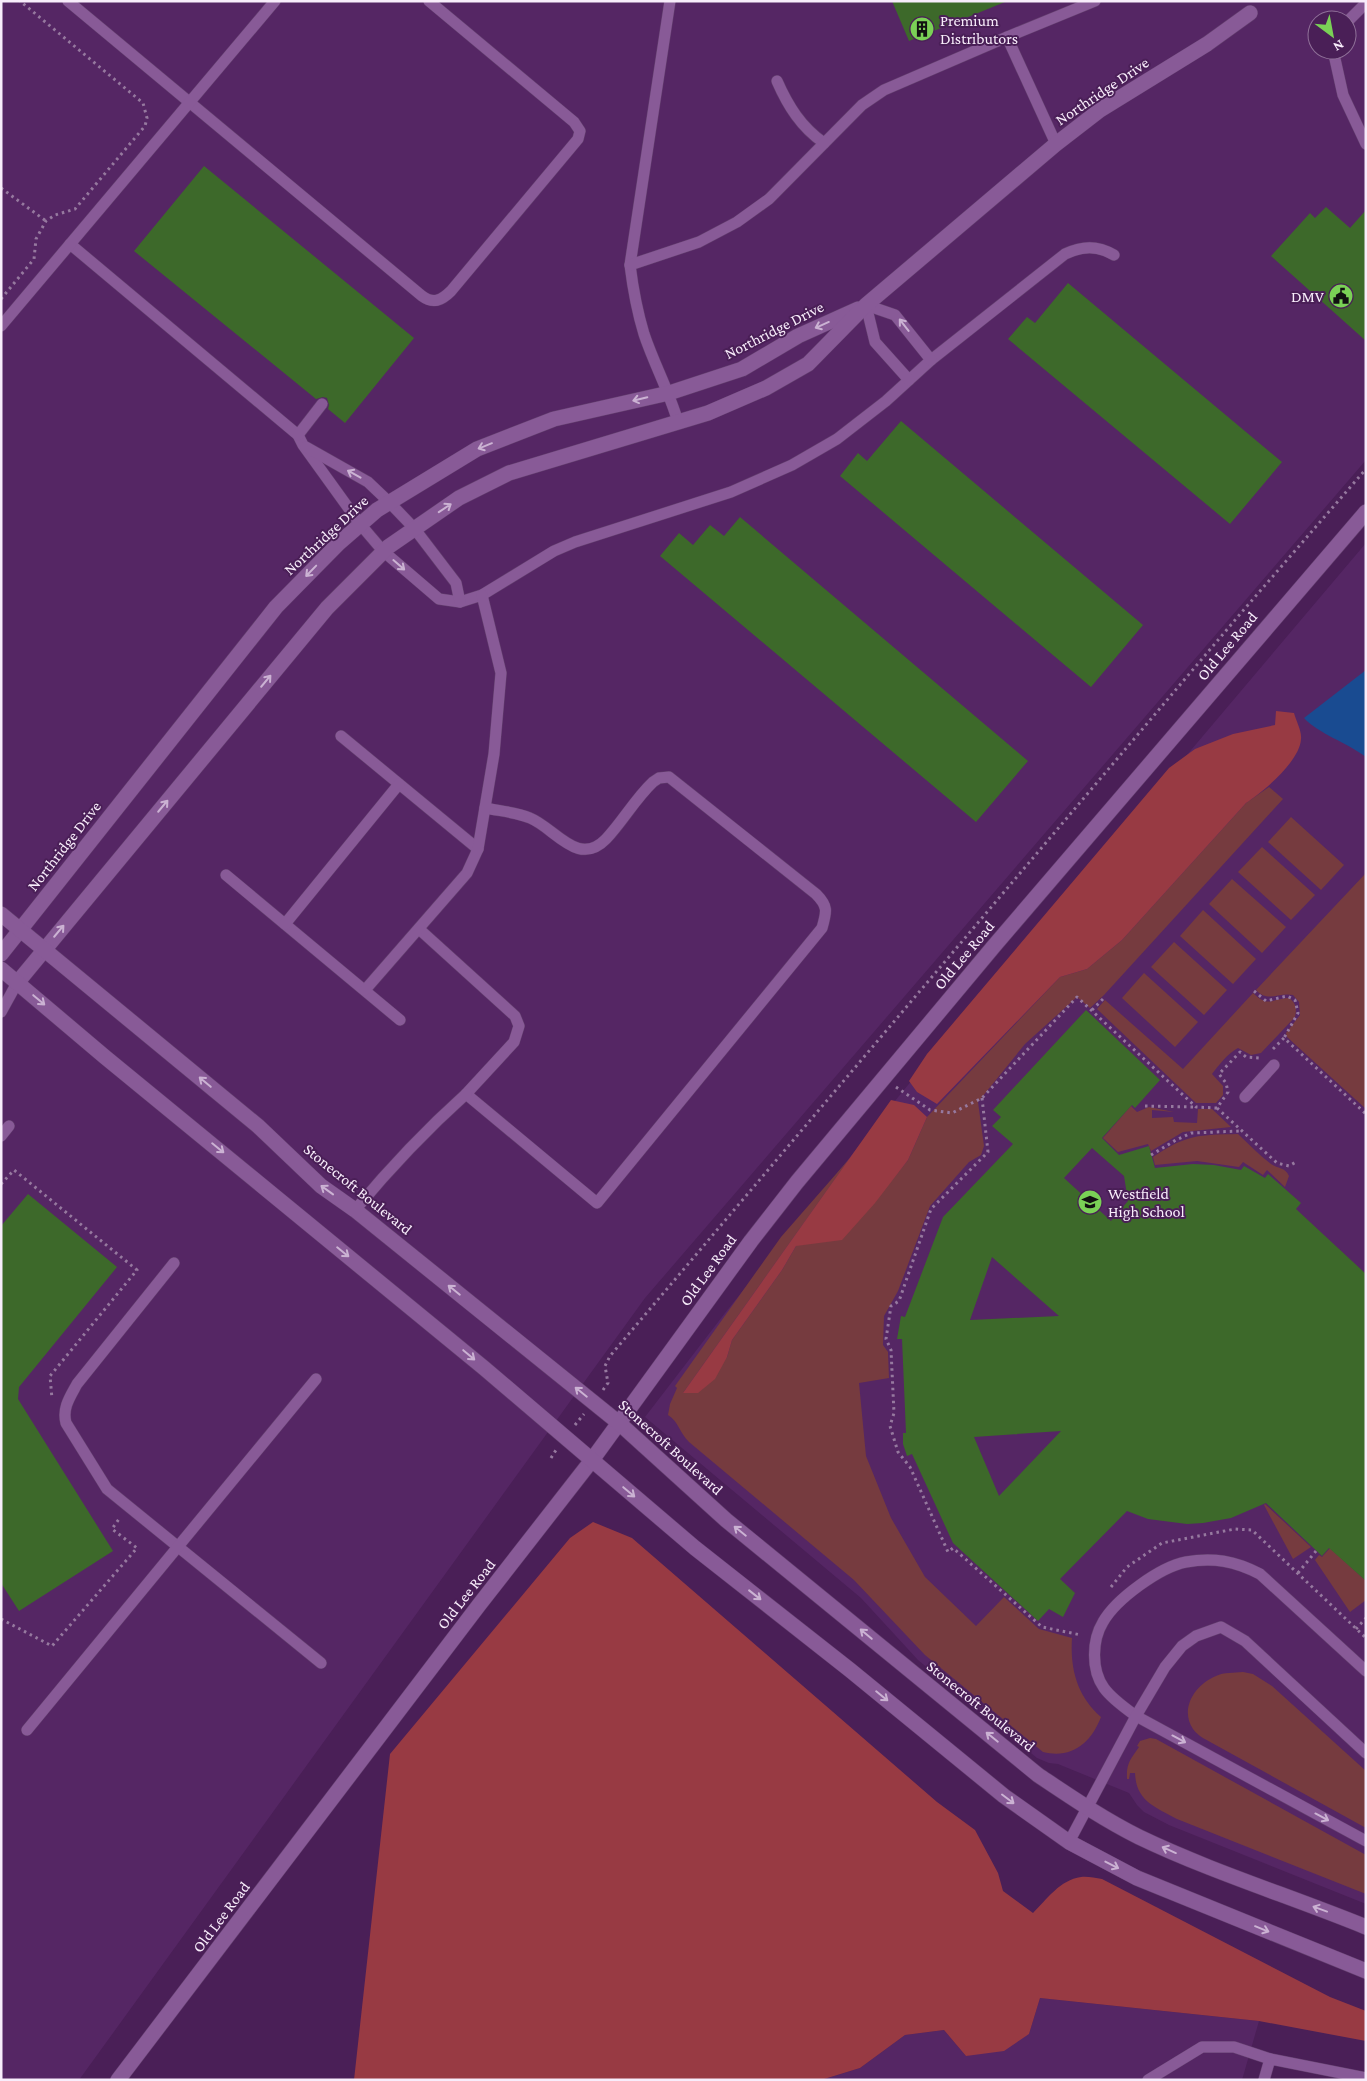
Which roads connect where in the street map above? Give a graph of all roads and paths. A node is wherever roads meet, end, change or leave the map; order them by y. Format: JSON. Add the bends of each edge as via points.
{"nodes":[{"id":1,"x":20,"y":1,"type":"edge"},
{"id":2,"x":68,"y":1,"type":"edge"},
{"id":3,"x":274,"y":1,"type":"edge"},
{"id":4,"x":429,"y":1,"type":"edge"},
{"id":5,"x":670,"y":1,"type":"edge"},
{"id":6,"x":1095,"y":1,"type":"edge"},
{"id":7,"x":1366,"y":2,"type":"edge"},
{"id":8,"x":1251,"y":7,"type":"edge"},
{"id":9,"x":1357,"y":11,"type":"edge"},
{"id":10,"x":1007,"y":37,"type":"junction"},
{"id":11,"x":1336,"y":60,"type":"edge"},
{"id":12,"x":777,"y":81,"type":"dead end"},
{"id":13,"x":189,"y":103,"type":"junction"},
{"id":14,"x":824,"y":143,"type":"junction"},
{"id":15,"x":1056,"y":144,"type":"junction"},
{"id":16,"x":1366,"y":144,"type":"edge"},
{"id":17,"x":1,"y":188,"type":"edge"},
{"id":18,"x":46,"y":221,"type":"junction"},
{"id":19,"x":70,"y":244,"type":"junction"},
{"id":20,"x":1114,"y":254,"type":"dead end"},
{"id":21,"x":630,"y":265,"type":"junction"},
{"id":22,"x":1,"y":299,"type":"edge"},
{"id":23,"x":866,"y":305,"type":"junction"},
{"id":24,"x":1,"y":326,"type":"edge"},
{"id":25,"x":930,"y":360,"type":"junction"},
{"id":26,"x":909,"y":380,"type":"junction"},
{"id":27,"x":669,"y":393,"type":"junction"},
{"id":28,"x":322,"y":404,"type":"dead end"},
{"id":29,"x":678,"y":422,"type":"junction"},
{"id":30,"x":300,"y":440,"type":"junction"},
{"id":31,"x":1366,"y":469,"type":"edge"},
{"id":32,"x":389,"y":502,"type":"junction"},
{"id":33,"x":1366,"y":512,"type":"edge"},
{"id":34,"x":360,"y":524,"type":"junction"},
{"id":35,"x":414,"y":528,"type":"junction"},
{"id":36,"x":383,"y":551,"type":"junction"},
{"id":37,"x":482,"y":595,"type":"junction"},
{"id":38,"x":460,"y":602,"type":"junction"},
{"id":39,"x":340,"y":736,"type":"dead end"},
{"id":40,"x":398,"y":784,"type":"junction"},
{"id":41,"x":485,"y":808,"type":"junction"},
{"id":42,"x":478,"y":849,"type":"junction"},
{"id":43,"x":226,"y":875,"type":"dead end"},
{"id":44,"x":1,"y":914,"type":"edge"},
{"id":45,"x":285,"y":924,"type":"junction"},
{"id":46,"x":419,"y":929,"type":"junction"},
{"id":47,"x":20,"y":930,"type":"junction"},
{"id":48,"x":44,"y":949,"type":"junction"},
{"id":49,"x":1,"y":954,"type":"edge"},
{"id":50,"x":1,"y":969,"type":"edge"},
{"id":51,"x":18,"y":983,"type":"junction"},
{"id":52,"x":365,"y":990,"type":"junction"},
{"id":53,"x":1254,"y":991,"type":"dead end"},
{"id":54,"x":1104,"y":998,"type":"dead end"},
{"id":55,"x":1092,"y":1010,"type":"junction"},
{"id":56,"x":1,"y":1012,"type":"edge"},
{"id":57,"x":400,"y":1020,"type":"dead end"},
{"id":58,"x":1284,"y":1038,"type":"junction"},
{"id":59,"x":1274,"y":1065,"type":"dead end"},
{"id":60,"x":884,"y":1079,"type":"junction"},
{"id":61,"x":466,"y":1094,"type":"junction"},
{"id":62,"x":1245,"y":1097,"type":"dead end"},
{"id":63,"x":982,"y":1098,"type":"junction"},
{"id":64,"x":1146,"y":1106,"type":"dead end"},
{"id":65,"x":1196,"y":1107,"type":"junction"},
{"id":66,"x":1218,"y":1108,"type":"junction"},
{"id":67,"x":1366,"y":1114,"type":"edge"},
{"id":68,"x":9,"y":1126,"type":"dead end"},
{"id":69,"x":1242,"y":1130,"type":"junction"},
{"id":70,"x":1,"y":1136,"type":"edge"},
{"id":71,"x":1151,"y":1155,"type":"dead end"},
{"id":72,"x":1296,"y":1162,"type":"dead end"},
{"id":73,"x":1,"y":1184,"type":"edge"},
{"id":74,"x":355,"y":1210,"type":"junction"},
{"id":75,"x":174,"y":1262,"type":"dead end"},
{"id":76,"x":316,"y":1379,"type":"dead end"},
{"id":77,"x":593,"y":1402,"type":"junction"},
{"id":78,"x":52,"y":1405,"type":"dead end"},
{"id":79,"x":619,"y":1423,"type":"junction"},
{"id":80,"x":566,"y":1437,"type":"junction"},
{"id":81,"x":551,"y":1458,"type":"dead end"},
{"id":82,"x":592,"y":1460,"type":"junction"},
{"id":83,"x":124,"y":1513,"type":"dead end"},
{"id":84,"x":179,"y":1545,"type":"junction"},
{"id":85,"x":1316,"y":1550,"type":"dead end"},
{"id":86,"x":1298,"y":1573,"type":"junction"},
{"id":87,"x":1109,"y":1589,"type":"dead end"},
{"id":88,"x":1366,"y":1618,"type":"edge"},
{"id":89,"x":1,"y":1619,"type":"edge"},
{"id":90,"x":1083,"y":1627,"type":"dead end"},
{"id":91,"x":1356,"y":1628,"type":"junction"},
{"id":92,"x":1081,"y":1635,"type":"junction"},
{"id":93,"x":1366,"y":1638,"type":"edge"},
{"id":94,"x":1079,"y":1641,"type":"dead end"},
{"id":95,"x":321,"y":1663,"type":"dead end"},
{"id":96,"x":1366,"y":1671,"type":"edge"},
{"id":97,"x":1136,"y":1716,"type":"junction"},
{"id":98,"x":26,"y":1730,"type":"dead end"},
{"id":99,"x":1366,"y":1753,"type":"edge"},
{"id":100,"x":1087,"y":1808,"type":"junction"},
{"id":101,"x":1366,"y":1841,"type":"edge"},
{"id":102,"x":1069,"y":1842,"type":"junction"},
{"id":103,"x":1366,"y":1927,"type":"edge"},
{"id":104,"x":1366,"y":1971,"type":"edge"},
{"id":105,"x":1270,"y":2059,"type":"junction"},
{"id":106,"x":1366,"y":2078,"type":"edge"},
{"id":107,"x":118,"y":2080,"type":"edge"},
{"id":108,"x":1148,"y":2080,"type":"edge"},
{"id":109,"x":1264,"y":2080,"type":"edge"}],
"edges":[{"from":1,"to":18,"type":"path","via":[[142,103],[147,118],[145,126],[75,209]]},
{"from":2,"to":13,"type":"lane"},
{"from":3,"to":13,"type":"lane"},
{"from":4,"to":13,"type":"lane","via":[[580,130],[578,139],[440,300],[428,301]]},
{"from":5,"to":21,"type":"lane"},
{"from":6,"to":10,"type":"lane"},
{"from":7,"to":9,"type":"lane"},
{"from":8,"to":15,"type":"street","name":"Northridge Drive","via":[[1207,44],[1100,110]]},
{"from":10,"to":14,"type":"lane","via":[[884,90],[862,105]]},
{"from":10,"to":15,"type":"lane"},
{"from":11,"to":16,"type":"lane","via":[[1343,95]]},
{"from":12,"to":14,"type":"lane","via":[[794,113],[811,134]]},
{"from":13,"to":19,"type":"lane"},
{"from":14,"to":21,"type":"lane","via":[[769,199],[737,222],[699,242]]},
{"from":15,"to":23,"type":"street","name":"Northridge Drive"},
{"from":17,"to":18,"type":"path"},
{"from":18,"to":22,"type":"path","via":[[36,239],[34,260]]},
{"from":19,"to":24,"type":"lane"},
{"from":19,"to":30,"type":"lane"},
{"from":20,"to":25,"type":"lane","via":[[1086,246],[1064,254]]},
{"from":21,"to":27,"type":"lane","via":[[634,298],[645,335]]},
{"from":25,"to":23,"type":"lane","one_way":true,"via":[[895,315]]},
{"from":23,"to":26,"type":"lane","via":[[875,342]]},
{"from":23,"to":27,"type":"street","name":"Northridge Drive","one_way":true,"via":[[798,336],[742,368]]},
{"from":23,"to":29,"type":"street","name":"Northridge Drive","via":[[808,364],[766,388]]},
{"from":25,"to":26,"type":"lane"},
{"from":26,"to":37,"type":"lane","via":[[851,429],[792,465],[731,492],[575,542]]},
{"from":27,"to":29,"type":"lane"},
{"from":27,"to":32,"type":"street","name":"Northridge Drive","one_way":true,"via":[[554,419],[477,449]]},
{"from":28,"to":30,"type":"lane"},
{"from":35,"to":29,"type":"street","name":"Northridge Drive","one_way":true,"via":[[459,498],[509,473]]},
{"from":32,"to":30,"type":"lane","one_way":true,"via":[[368,482]]},
{"from":30,"to":34,"type":"lane"},
{"from":31,"to":77,"type":"path","via":[[610,1356],[606,1366],[608,1383]]},
{"from":32,"to":34,"type":"street","name":"Northridge Drive"},
{"from":32,"to":35,"type":"lane"},
{"from":33,"to":60,"type":"street","name":"Old Lee Road"},
{"from":34,"to":36,"type":"lane"},
{"from":34,"to":47,"type":"street","name":"Northridge Drive","one_way":true,"via":[[276,607]]},
{"from":35,"to":36,"type":"street","name":"Northridge Drive"},
{"from":35,"to":38,"type":"lane","via":[[456,583]]},
{"from":36,"to":38,"type":"lane","one_way":true,"via":[[439,599]]},
{"from":48,"to":36,"type":"street","name":"Northridge Drive","one_way":true,"via":[[327,608]]},
{"from":37,"to":38,"type":"lane"},
{"from":37,"to":41,"type":"lane","via":[[501,673],[494,754]]},
{"from":39,"to":40,"type":"lane"},
{"from":40,"to":42,"type":"lane"},
{"from":40,"to":45,"type":"lane"},
{"from":41,"to":42,"type":"lane"},
{"from":41,"to":61,"type":"lane","via":[[530,818],[571,847],[592,848],[605,840],[653,782],[669,777],[816,894],[824,902],[827,914],[822,928],[597,1203]]},
{"from":42,"to":46,"type":"lane","via":[[467,873]]},
{"from":43,"to":45,"type":"lane"},
{"from":44,"to":47,"type":"street","name":"Stonecroft Boulevard"},
{"from":45,"to":52,"type":"lane"},
{"from":46,"to":52,"type":"lane"},
{"from":46,"to":61,"type":"lane","via":[[515,1016],[519,1026],[514,1042]]},
{"from":47,"to":48,"type":"street","name":"Stonecroft Boulevard"},
{"from":47,"to":49,"type":"street","name":"Northridge Drive"},
{"from":48,"to":51,"type":"street","name":"Northridge Drive"},
{"from":74,"to":48,"type":"street","name":"Stonecroft Boulevard","one_way":true,"via":[[321,1186],[258,1126]]},
{"from":50,"to":51,"type":"street"},
{"from":51,"to":56,"type":"lane"},
{"from":51,"to":80,"type":"street","one_way":true},
{"from":52,"to":57,"type":"lane"},
{"from":53,"to":58,"type":"path","via":[[1266,1001],[1287,996],[1295,1000],[1298,1013]]},
{"from":54,"to":55,"type":"path"},
{"from":55,"to":63,"type":"path","via":[[1077,997]]},
{"from":55,"to":65,"type":"path"},
{"from":58,"to":66,"type":"path","via":[[1259,1058],[1246,1057],[1240,1052],[1219,1074],[1228,1092]]},
{"from":58,"to":67,"type":"path"},
{"from":59,"to":62,"type":"lane"},
{"from":60,"to":63,"type":"path","via":[[930,1110],[952,1113]]},
{"from":60,"to":79,"type":"street","name":"Old Lee Road","via":[[751,1241]]},
{"from":61,"to":74,"type":"lane","via":[[390,1168]]},
{"from":63,"to":92,"type":"path","via":[[988,1152],[931,1209],[899,1301],[891,1306],[886,1339],[891,1350],[894,1404],[890,1426],[898,1452],[910,1467],[948,1552],[953,1548],[1042,1627]]},
{"from":64,"to":65,"type":"path"},
{"from":65,"to":66,"type":"path"},
{"from":66,"to":69,"type":"path"},
{"from":68,"to":70,"type":"lane"},
{"from":69,"to":71,"type":"path","via":[[1191,1133]]},
{"from":69,"to":72,"type":"path","via":[[1277,1163],[1289,1166]]},
{"from":73,"to":78,"type":"path","via":[[14,1170],[137,1270],[50,1376]]},
{"from":77,"to":74,"type":"street","name":"Stonecroft Boulevard","one_way":true},
{"from":75,"to":84,"type":"lane","via":[[77,1384],[64,1414],[66,1423],[107,1489]]},
{"from":76,"to":84,"type":"lane"},
{"from":77,"to":79,"type":"street","name":"Stonecroft Boulevard"},
{"from":77,"to":80,"type":"path"},
{"from":79,"to":82,"type":"street","name":"Old Lee Road"},
{"from":100,"to":79,"type":"street","name":"Stonecroft Boulevard","one_way":true,"via":[[1038,1775],[726,1520]]},
{"from":80,"to":81,"type":"path"},
{"from":80,"to":82,"type":"street"},
{"from":82,"to":102,"type":"street","one_way":true,"via":[[695,1548],[1004,1796]]},
{"from":82,"to":107,"type":"street","name":"Old Lee Road"},
{"from":83,"to":89,"type":"path","via":[[112,1529],[137,1548],[52,1646]]},
{"from":84,"to":95,"type":"lane"},
{"from":84,"to":98,"type":"lane"},
{"from":85,"to":86,"type":"path"},
{"from":86,"to":87,"type":"path","via":[[1252,1530],[1235,1529],[1162,1543],[1127,1567]]},
{"from":86,"to":91,"type":"path"},
{"from":88,"to":91,"type":"path"},
{"from":90,"to":92,"type":"path"},
{"from":91,"to":93,"type":"path"},
{"from":92,"to":94,"type":"path"},
{"from":96,"to":97,"type":"lane","via":[[1260,1574],[1244,1566],[1215,1559],[1184,1562],[1138,1587],[1104,1620],[1096,1635],[1097,1671],[1104,1688]]},
{"from":97,"to":99,"type":"lane","via":[[1165,1667],[1182,1646],[1196,1636],[1221,1626],[1245,1641]]},
{"from":97,"to":100,"type":"lane"},
{"from":97,"to":101,"type":"lane","one_way":true},
{"from":100,"to":102,"type":"lane"},
{"from":103,"to":100,"type":"street","name":"Stonecroft Boulevard","one_way":true,"via":[[1201,1864]]},
{"from":102,"to":104,"type":"street","one_way":true,"via":[[1137,1878]]},
{"from":105,"to":106,"type":"lane"},
{"from":105,"to":108,"type":"lane","via":[[1234,2047],[1202,2046]]},
{"from":105,"to":109,"type":"lane"}]}
